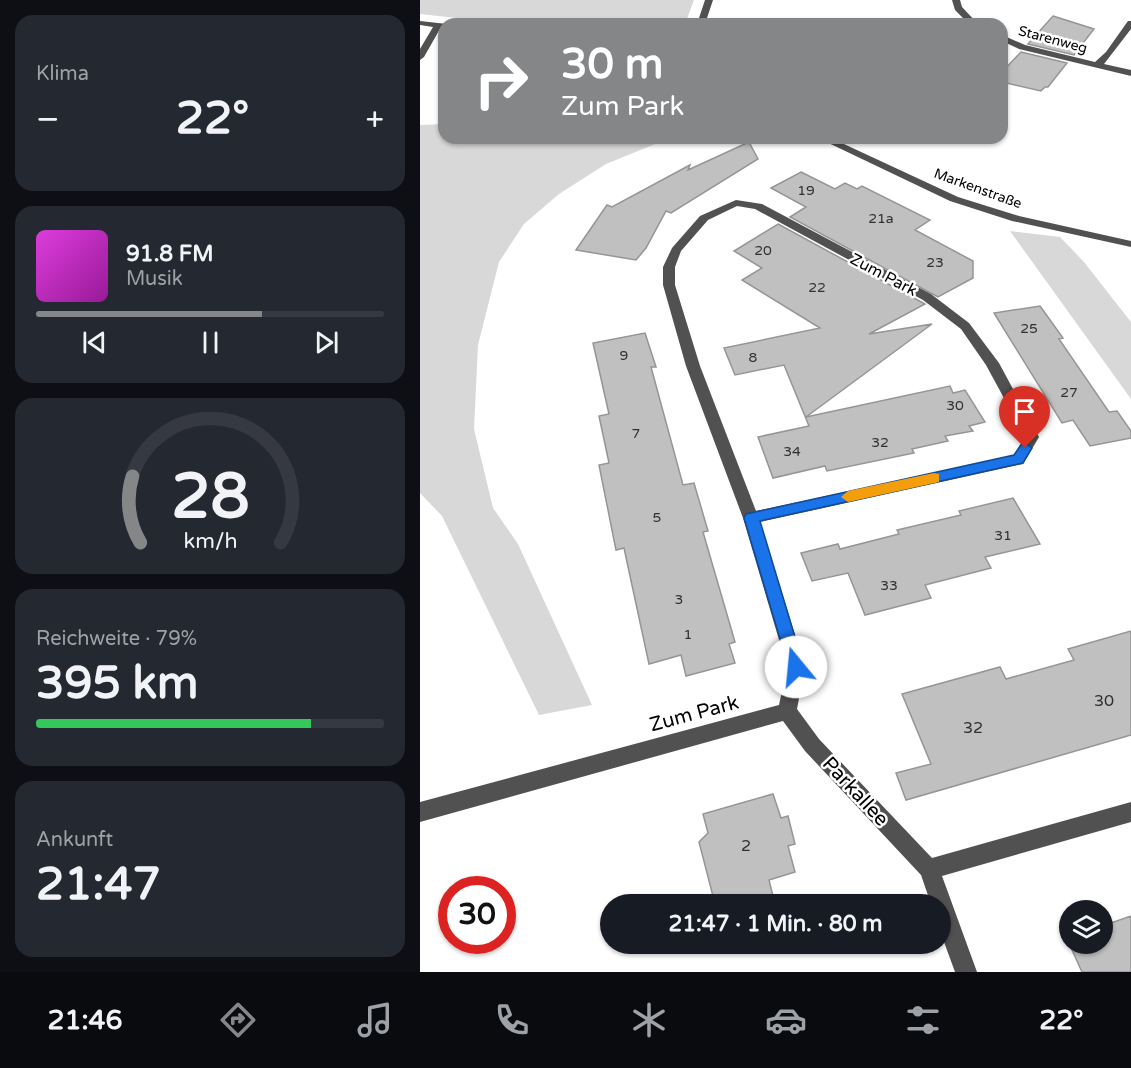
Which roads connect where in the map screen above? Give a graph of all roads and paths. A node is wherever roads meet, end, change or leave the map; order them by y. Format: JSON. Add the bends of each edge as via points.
{"nodes":[{"id":1,"x":709,"y":0,"type":"edge"},
{"id":2,"x":956,"y":0,"type":"edge"},
{"id":3,"x":703,"y":18,"type":"edge"},
{"id":4,"x":969,"y":18,"type":"edge"},
{"id":5,"x":420,"y":23,"type":"edge"},
{"id":6,"x":1131,"y":23,"type":"edge"},
{"id":7,"x":438,"y":25,"type":"edge"},
{"id":8,"x":438,"y":30,"type":"edge"},
{"id":9,"x":1008,"y":40,"type":"edge"},
{"id":10,"x":420,"y":57,"type":"edge"},
{"id":11,"x":1096,"y":65,"type":"junction"},
{"id":12,"x":1131,"y":73,"type":"edge"},
{"id":13,"x":836,"y":144,"type":"edge"},
{"id":14,"x":1131,"y":244,"type":"edge"},
{"id":15,"x":751,"y":518,"type":"junction"},
{"id":16,"x":787,"y":711,"type":"junction"},
{"id":17,"x":420,"y":812,"type":"edge"},
{"id":18,"x":1131,"y":812,"type":"edge"},
{"id":19,"x":928,"y":869,"type":"junction"},
{"id":20,"x":966,"y":972,"type":"edge"}],
"edges":[{"from":1,"to":3,"type":"street"},
{"from":2,"to":4,"type":"street"},
{"from":5,"to":7,"type":"street"},
{"from":6,"to":11,"type":"street","name":"Starenweg"},
{"from":8,"to":10,"type":"street"},
{"from":9,"to":11,"type":"street","name":"Starenweg"},
{"from":11,"to":12,"type":"street","name":"Starenweg"},
{"from":13,"to":14,"type":"street","name":"Markenstraße","via":[[954,198],[1016,219]]},
{"from":15,"to":15,"type":"street","name":"Zum Park","via":[[1018,459],[1032,437],[992,363],[965,326],[927,297],[758,206],[736,203],[704,218],[688,234],[669,267],[669,285],[693,366]]},
{"from":15,"to":16,"type":"street","name":"Zum Park","via":[[796,667]]},
{"from":16,"to":17,"type":"street","name":"Zum Park"},
{"from":16,"to":19,"type":"street","name":"Parkallee","via":[[812,745]]},
{"from":18,"to":19,"type":"street"},
{"from":19,"to":20,"type":"street","name":"Parkallee"}]}
